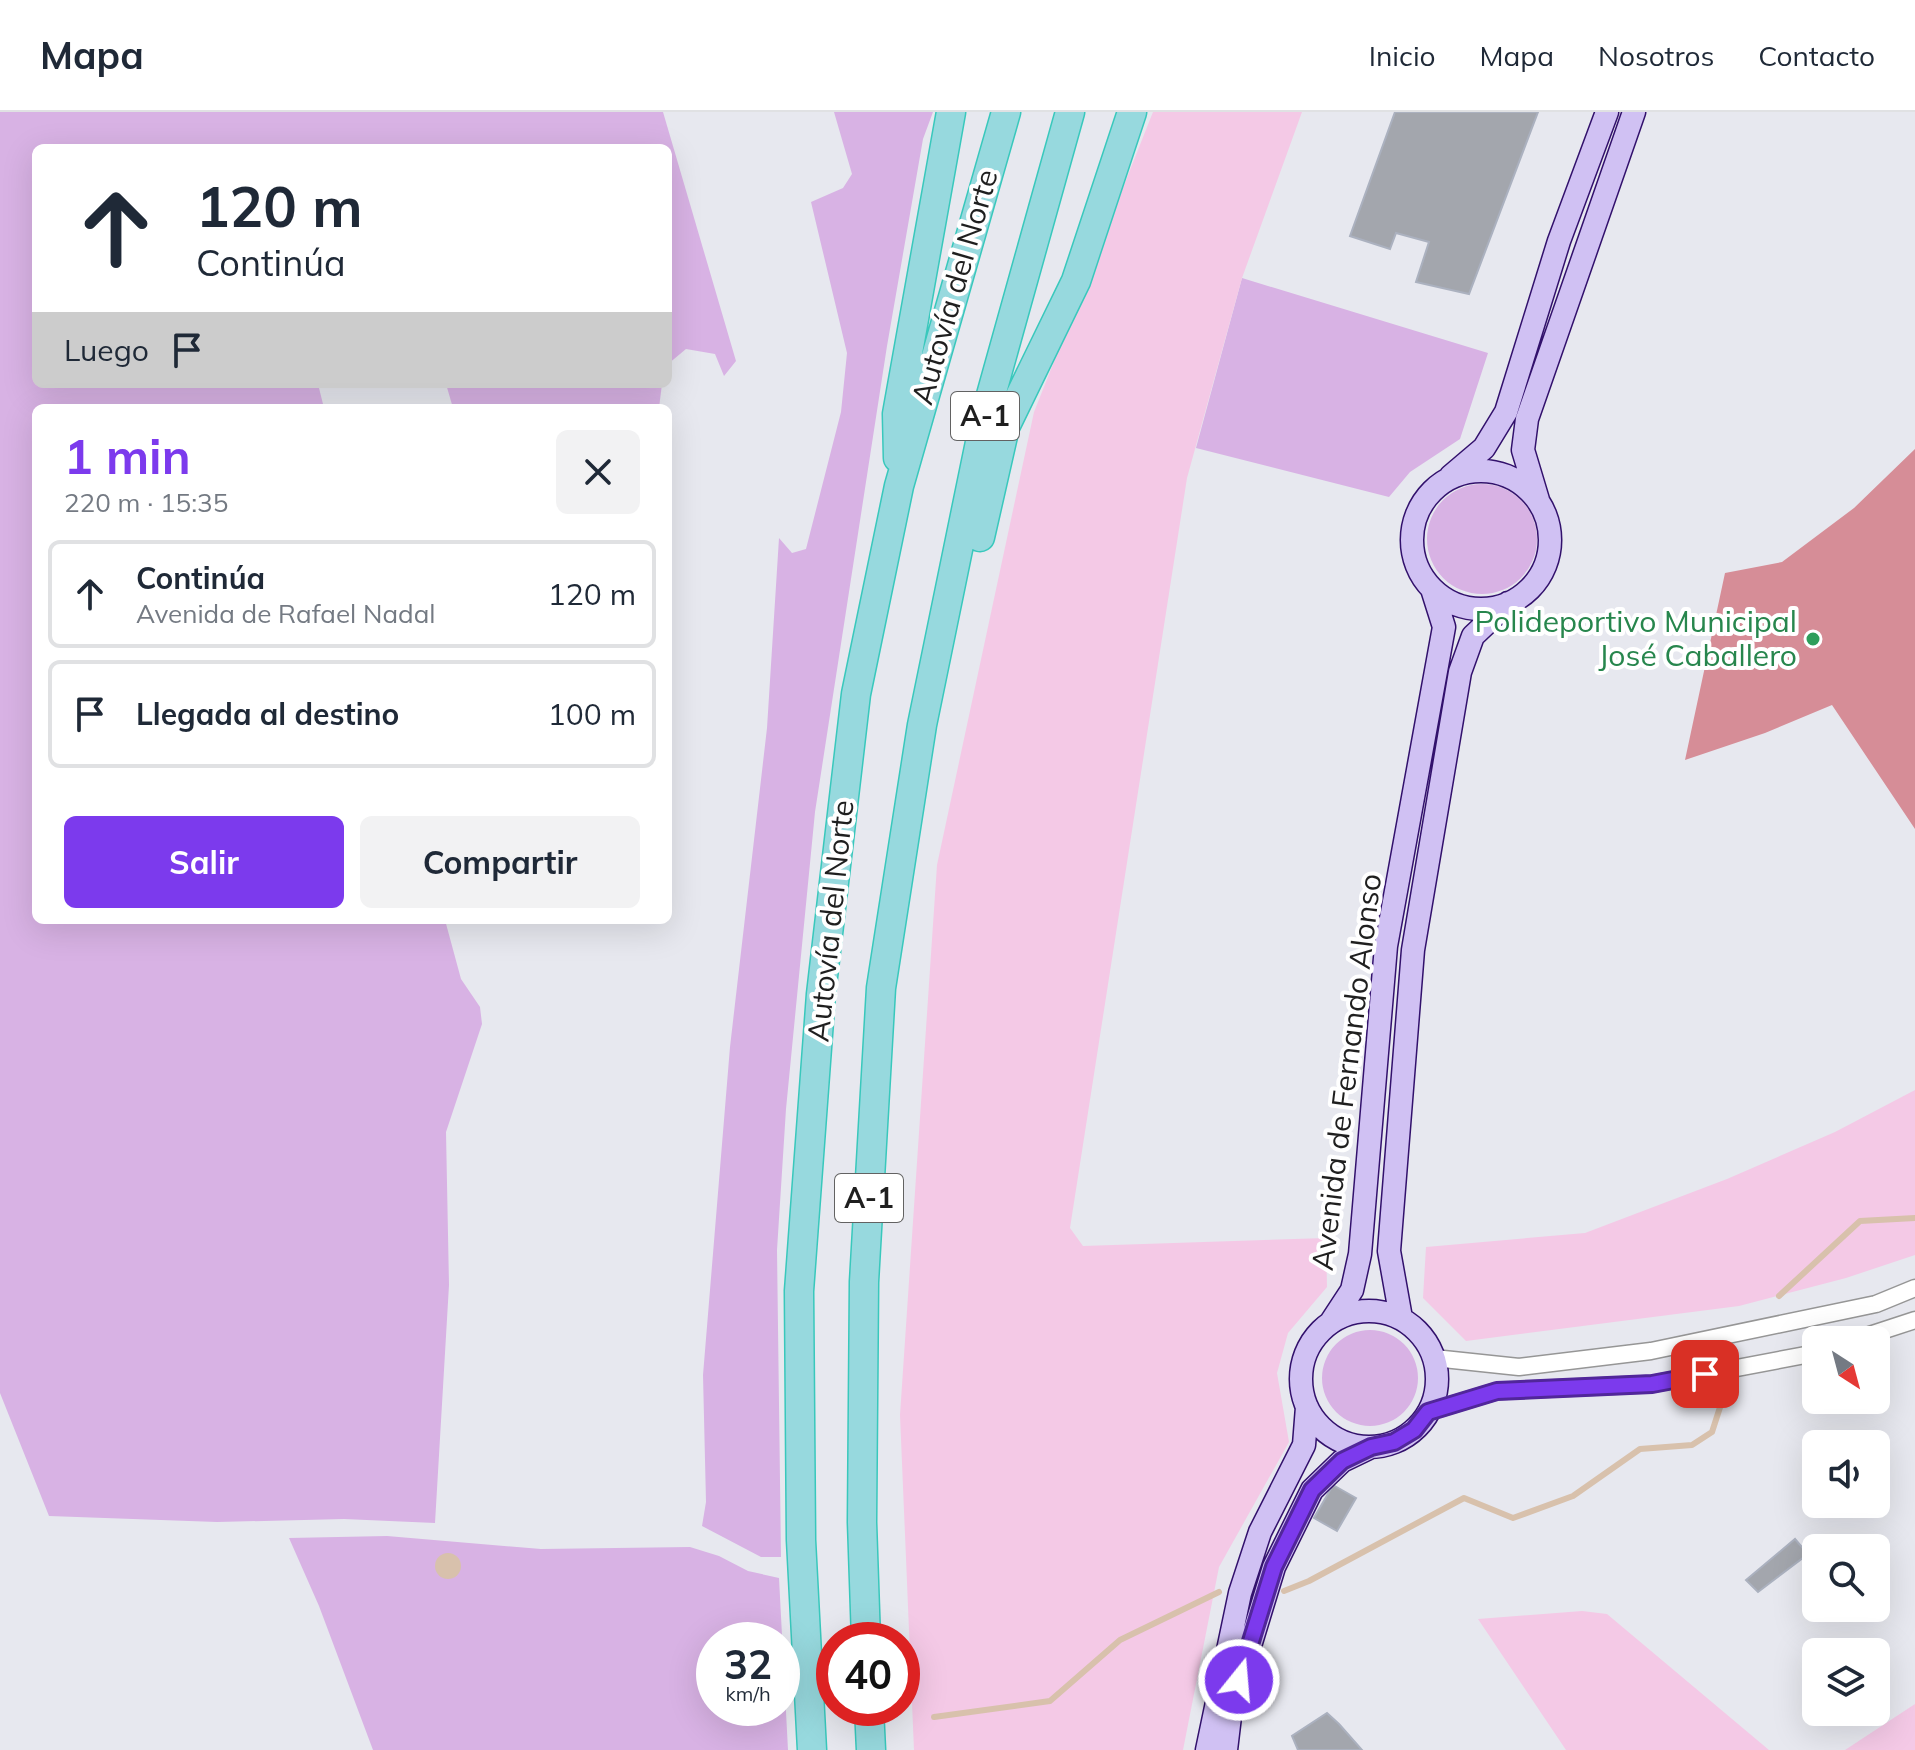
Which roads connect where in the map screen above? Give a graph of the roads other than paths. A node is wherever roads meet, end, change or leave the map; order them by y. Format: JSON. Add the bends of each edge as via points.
{"nodes":[{"id":1,"x":951,"y":112,"type":"edge"},
{"id":2,"x":1006,"y":112,"type":"edge"},
{"id":3,"x":1070,"y":112,"type":"edge"},
{"id":4,"x":1132,"y":112,"type":"edge"},
{"id":5,"x":1607,"y":112,"type":"edge"},
{"id":6,"x":1634,"y":112,"type":"edge"},
{"id":7,"x":1444,"y":482,"type":"junction"},
{"id":8,"x":899,"y":486,"type":"junction"},
{"id":9,"x":1538,"y":501,"type":"junction"},
{"id":10,"x":1432,"y":589,"type":"junction"},
{"id":11,"x":1508,"y":603,"type":"junction"},
{"id":12,"x":922,"y":725,"type":"junction"},
{"id":13,"x":1915,"y":1288,"type":"edge"},
{"id":14,"x":1401,"y":1318,"type":"junction"},
{"id":15,"x":1915,"y":1320,"type":"edge"},
{"id":16,"x":1331,"y":1322,"type":"junction"},
{"id":17,"x":1890,"y":1328,"type":"edge"},
{"id":18,"x":1802,"y":1356,"type":"edge"},
{"id":19,"x":1434,"y":1358,"type":"junction"},
{"id":20,"x":1307,"y":1407,"type":"junction"},
{"id":21,"x":1428,"y":1412,"type":"junction"},
{"id":22,"x":1371,"y":1447,"type":"junction"},
{"id":23,"x":865,"y":1622,"type":"edge"},
{"id":24,"x":870,"y":1726,"type":"edge"},
{"id":25,"x":812,"y":1750,"type":"edge"},
{"id":26,"x":871,"y":1750,"type":"edge"},
{"id":27,"x":1207,"y":1750,"type":"edge"},
{"id":28,"x":1226,"y":1750,"type":"edge"}],
"edges":[{"from":1,"to":8,"type":"highway","via":[[897,414]]},
{"from":2,"to":8,"type":"highway","name":"Autovía del Norte","number":"A-1"},
{"from":3,"to":12,"type":"highway","name":"Autovía del Norte","number":"A-1","via":[[986,413]]},
{"from":4,"to":12,"type":"highway","via":[[1076,281],[1005,427],[962,615]]},
{"from":5,"to":7,"type":"street","via":[[1559,241],[1506,412],[1484,448]]},
{"from":6,"to":9,"type":"street","via":[[1527,419],[1523,450]]},
{"from":7,"to":9,"type":"street","via":[[1463,473],[1495,473],[1524,486]]},
{"from":7,"to":10,"type":"street","via":[[1420,508],[1413,533],[1415,559]]},
{"from":8,"to":25,"type":"highway","name":"Autovía del Norte","number":"A-1","via":[[856,694],[821,994],[799,1291],[801,1540]]},
{"from":9,"to":11,"type":"street","via":[[1549,531],[1546,563],[1525,593]]},
{"from":10,"to":11,"type":"street","via":[[1467,607]]},
{"from":10,"to":16,"type":"street","name":"Avenida de Fernando Alonso","via":[[1444,627],[1386,946],[1360,1254],[1352,1290]]},
{"from":11,"to":14,"type":"street","name":"Avenida de Fernando Alonso","via":[[1473,636],[1460,672],[1413,950],[1389,1251]]},
{"from":12,"to":23,"type":"highway","name":"Autovía del Norte","number":"A-1","via":[[880,1004],[864,1282]]},
{"from":13,"to":19,"type":"street","via":[[1876,1304],[1651,1351],[1519,1367]]},
{"from":14,"to":16,"type":"street","via":[[1358,1312]]},
{"from":14,"to":19,"type":"street","via":[[1421,1335]]},
{"from":15,"to":17,"type":"street"},
{"from":16,"to":20,"type":"street","via":[[1304,1360],[1301,1388]]},
{"from":18,"to":21,"type":"street","via":[[1652,1384],[1497,1391]]},
{"from":19,"to":21,"type":"street","via":[[1437,1377]]},
{"from":20,"to":22,"type":"street","via":[[1333,1437]]},
{"from":20,"to":27,"type":"street","via":[[1304,1445],[1260,1532],[1240,1593]]},
{"from":21,"to":22,"type":"street","via":[[1414,1430]]},
{"from":22,"to":28,"type":"street","via":[[1342,1461],[1312,1490],[1274,1567],[1231,1708]]},
{"from":24,"to":26,"type":"highway"}]}
